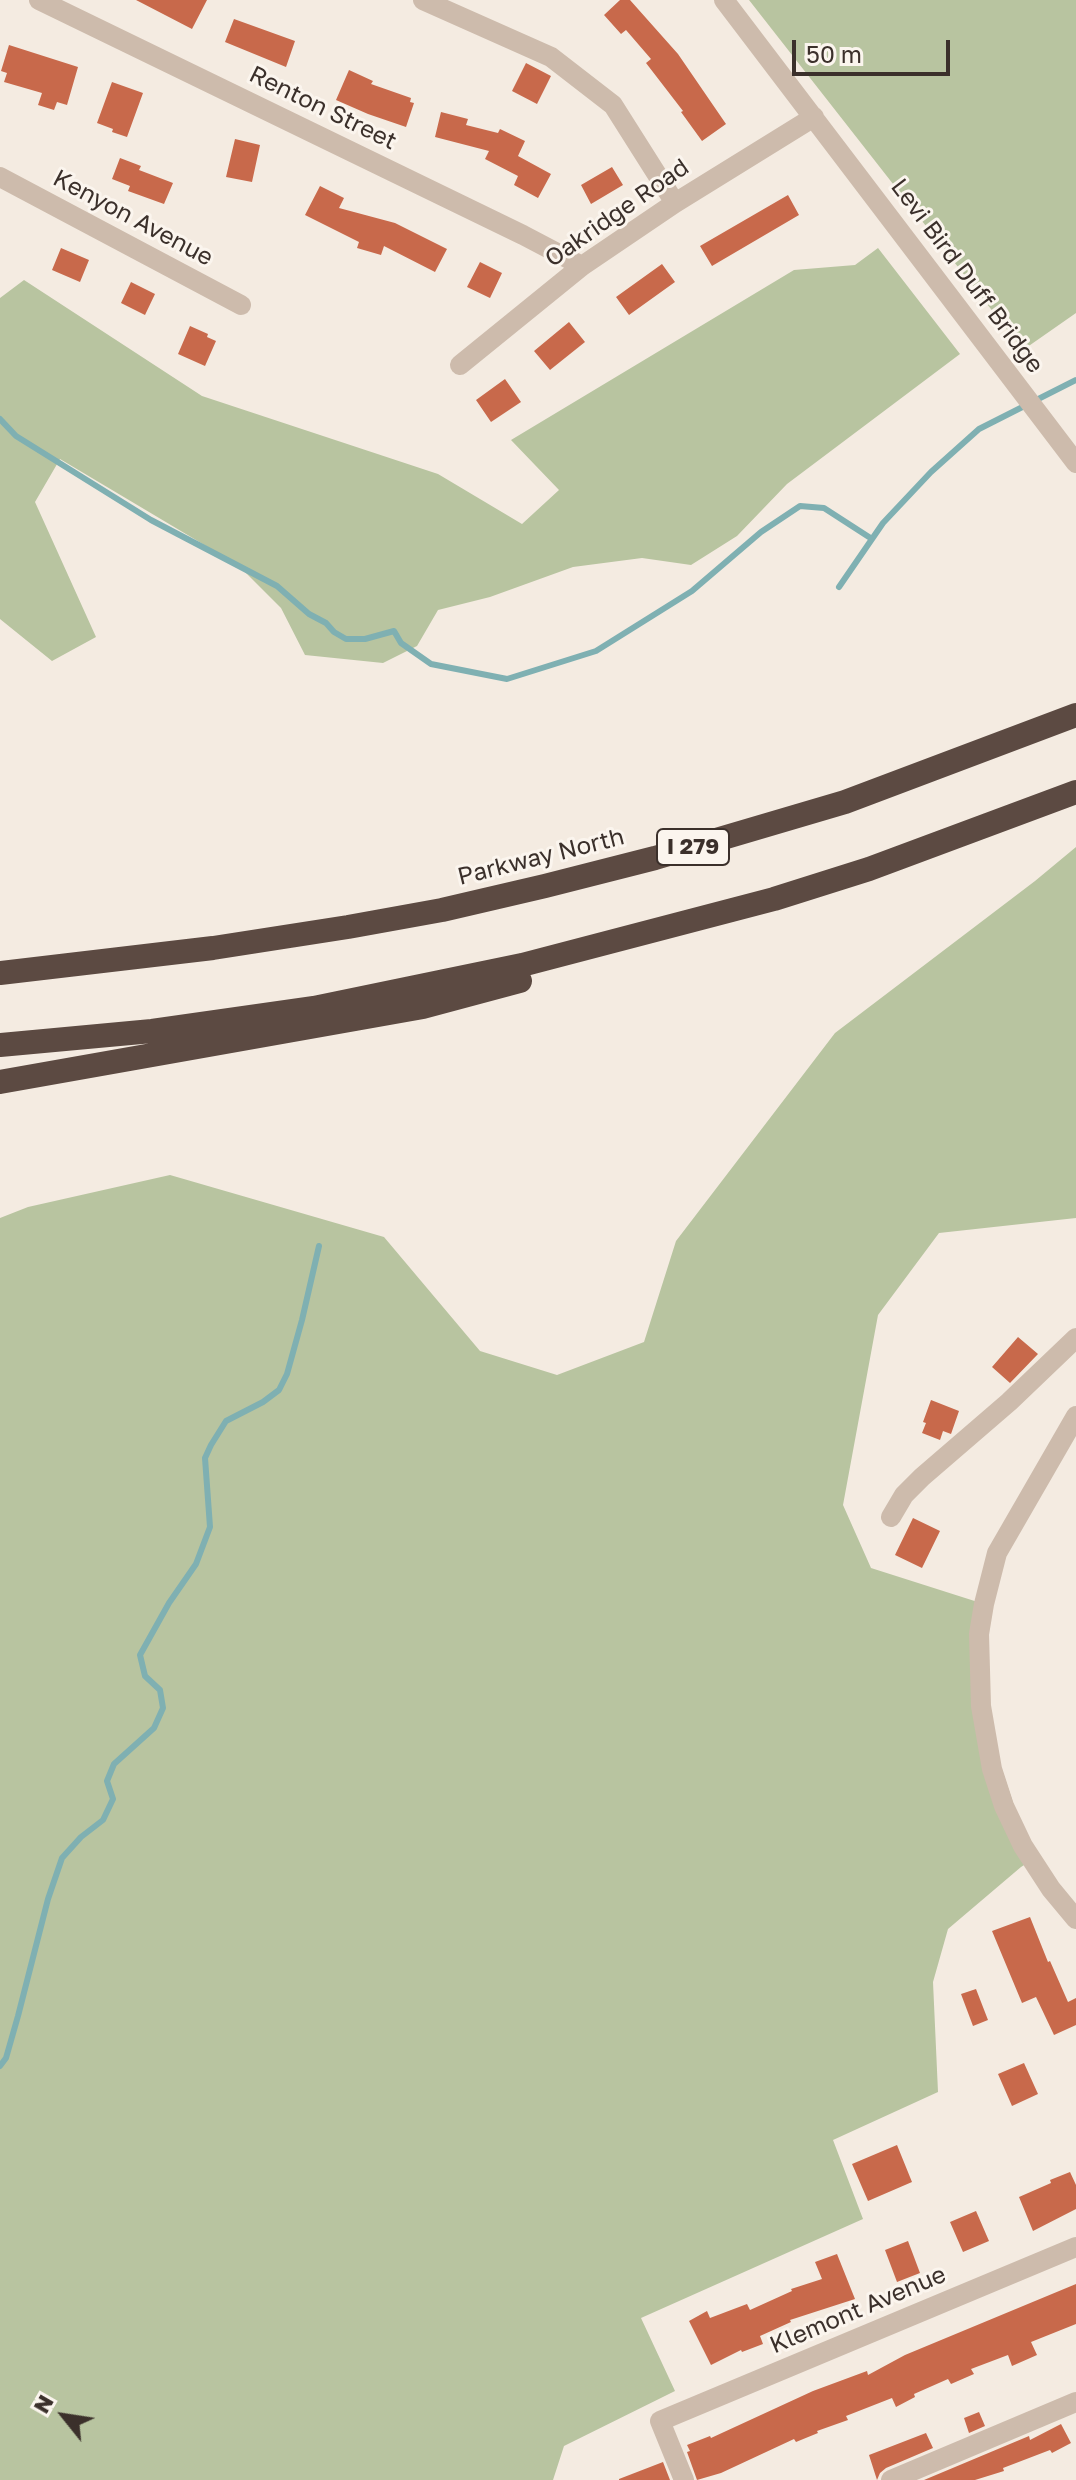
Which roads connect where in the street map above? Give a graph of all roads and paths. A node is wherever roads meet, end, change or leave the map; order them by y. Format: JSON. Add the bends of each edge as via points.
{"nodes":[{"id":1,"x":39,"y":0,"type":"edge"},
{"id":2,"x":423,"y":0,"type":"edge"},
{"id":3,"x":729,"y":2,"type":"edge"},
{"id":4,"x":814,"y":117,"type":"junction"},
{"id":5,"x":0,"y":177,"type":"edge"},
{"id":6,"x":675,"y":203,"type":"junction"},
{"id":7,"x":582,"y":266,"type":"junction"},
{"id":8,"x":241,"y":305,"type":"dead end"},
{"id":9,"x":460,"y":365,"type":"dead end"},
{"id":10,"x":1076,"y":463,"type":"edge"},
{"id":11,"x":1076,"y":715,"type":"edge"},
{"id":12,"x":1076,"y":792,"type":"edge"},
{"id":13,"x":686,"y":923,"type":"junction"},
{"id":14,"x":0,"y":973,"type":"edge"},
{"id":15,"x":0,"y":1045,"type":"edge"},
{"id":16,"x":0,"y":1082,"type":"edge"},
{"id":17,"x":1076,"y":1338,"type":"edge"},
{"id":18,"x":1076,"y":1416,"type":"edge"},
{"id":19,"x":891,"y":1517,"type":"dead end"},
{"id":20,"x":1076,"y":1919,"type":"edge"},
{"id":21,"x":1076,"y":2247,"type":"edge"},
{"id":22,"x":1076,"y":2402,"type":"edge"},
{"id":23,"x":684,"y":2480,"type":"edge"},
{"id":24,"x":891,"y":2480,"type":"edge"}],
"edges":[{"from":1,"to":7,"type":"street","name":"Renton Street"},
{"from":2,"to":6,"type":"street","via":[[551,57],[613,105]]},
{"from":3,"to":4,"type":"street","name":"Levi Bird Duff Bridge"},
{"from":4,"to":6,"type":"street","name":"Oakridge Road"},
{"from":4,"to":10,"type":"street","name":"Levi Bird Duff Bridge"},
{"from":5,"to":8,"type":"street","name":"Kenyon Avenue"},
{"from":6,"to":7,"type":"street","name":"Oakridge Road"},
{"from":7,"to":9,"type":"street","name":"Oakridge Road"},
{"from":11,"to":14,"type":"highway","name":"Parkway North","number":"I 279","via":[[845,802],[545,886],[322,931]]},
{"from":12,"to":13,"type":"highway","via":[[869,869]]},
{"from":13,"to":15,"type":"highway","via":[[522,965],[314,1008]]},
{"from":13,"to":16,"type":"highway","via":[[522,981],[423,1007]]},
{"from":17,"to":19,"type":"street","via":[[922,1477]]},
{"from":18,"to":20,"type":"street","via":[[997,1553],[979,1634],[981,1706],[1004,1806],[1023,1846]]},
{"from":21,"to":23,"type":"street","name":"Klemont Avenue","via":[[660,2421]]},
{"from":22,"to":24,"type":"street"}]}
